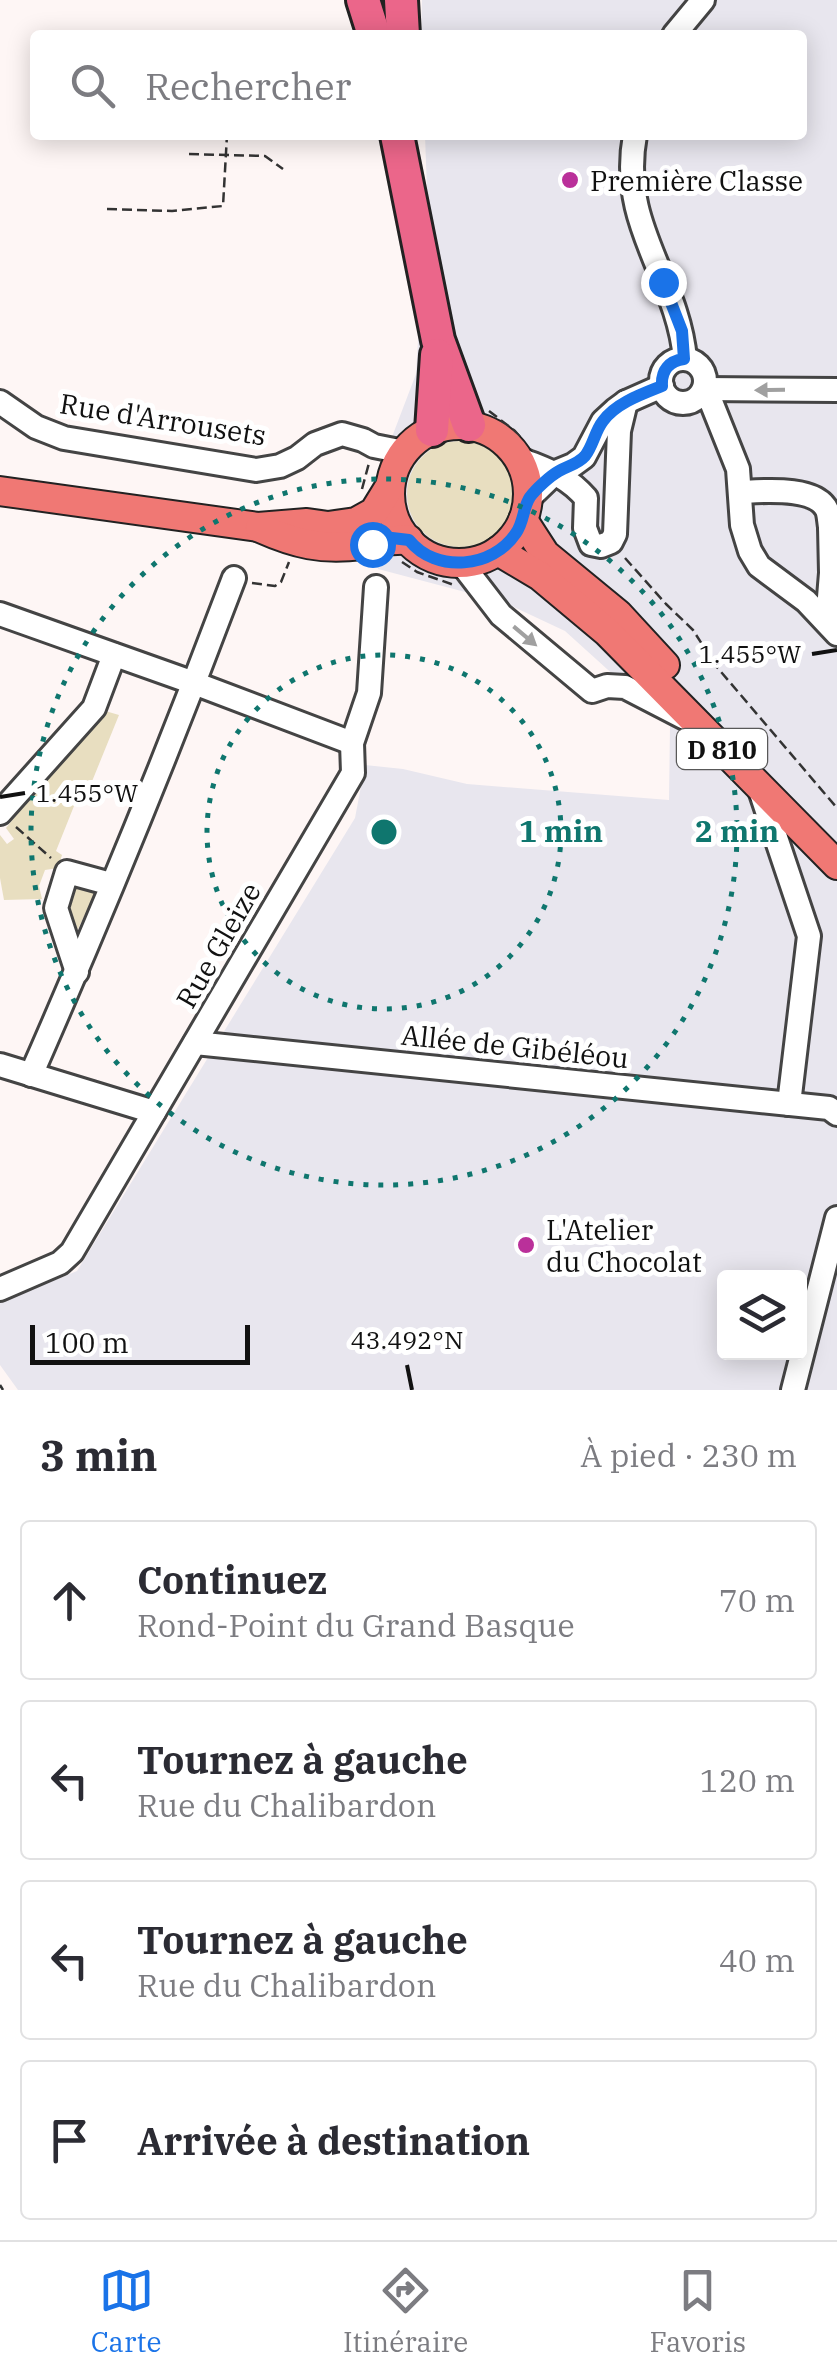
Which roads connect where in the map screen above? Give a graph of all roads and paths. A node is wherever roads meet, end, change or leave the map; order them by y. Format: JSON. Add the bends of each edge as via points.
{"nodes":[{"id":1,"x":366,"y":0,"type":"edge"},
{"id":2,"x":401,"y":0,"type":"edge"},
{"id":3,"x":703,"y":0,"type":"edge"},
{"id":4,"x":374,"y":30,"type":"edge"},
{"id":5,"x":402,"y":30,"type":"edge"},
{"id":6,"x":678,"y":30,"type":"edge"},
{"id":7,"x":227,"y":140,"type":"edge"},
{"id":8,"x":398,"y":140,"type":"edge"},
{"id":9,"x":409,"y":140,"type":"edge"},
{"id":10,"x":635,"y":140,"type":"edge"},
{"id":11,"x":190,"y":154,"type":"dead end"},
{"id":12,"x":226,"y":155,"type":"junction"},
{"id":13,"x":283,"y":169,"type":"dead end"},
{"id":14,"x":106,"y":209,"type":"dead end"},
{"id":15,"x":415,"y":219,"type":"junction"},
{"id":16,"x":438,"y":340,"type":"junction"},
{"id":17,"x":684,"y":359,"type":"junction"},
{"id":18,"x":662,"y":386,"type":"junction"},
{"id":19,"x":837,"y":390,"type":"edge"},
{"id":20,"x":699,"y":394,"type":"junction"},
{"id":21,"x":0,"y":402,"type":"edge"},
{"id":22,"x":626,"y":402,"type":"junction"},
{"id":23,"x":469,"y":425,"type":"junction"},
{"id":24,"x":432,"y":430,"type":"junction"},
{"id":25,"x":518,"y":458,"type":"junction"},
{"id":26,"x":396,"y":471,"type":"junction"},
{"id":27,"x":556,"y":472,"type":"junction"},
{"id":28,"x":0,"y":491,"type":"edge"},
{"id":29,"x":740,"y":492,"type":"junction"},
{"id":30,"x":526,"y":510,"type":"junction"},
{"id":31,"x":832,"y":511,"type":"edge"},
{"id":32,"x":258,"y":527,"type":"junction"},
{"id":33,"x":409,"y":540,"type":"junction"},
{"id":34,"x":611,"y":542,"type":"junction"},
{"id":35,"x":293,"y":543,"type":"junction"},
{"id":36,"x":498,"y":551,"type":"junction"},
{"id":37,"x":461,"y":562,"type":"junction"},
{"id":38,"x":241,"y":580,"type":"joint"},
{"id":39,"x":376,"y":587,"type":"dead end"},
{"id":40,"x":8,"y":617,"type":"edge"},
{"id":41,"x":832,"y":628,"type":"edge"},
{"id":42,"x":0,"y":640,"type":"edge"},
{"id":43,"x":114,"y":655,"type":"junction"},
{"id":44,"x":194,"y":683,"type":"junction"},
{"id":45,"x":700,"y":727,"type":"junction"},
{"id":46,"x":352,"y":743,"type":"junction"},
{"id":47,"x":759,"y":786,"type":"junction"},
{"id":48,"x":837,"y":808,"type":"edge"},
{"id":49,"x":0,"y":813,"type":"edge"},
{"id":50,"x":837,"y":842,"type":"edge"},
{"id":51,"x":837,"y":865,"type":"edge"},
{"id":52,"x":67,"y":872,"type":"junction"},
{"id":53,"x":111,"y":884,"type":"junction"},
{"id":54,"x":76,"y":972,"type":"junction"},
{"id":55,"x":195,"y":1043,"type":"junction"},
{"id":56,"x":0,"y":1065,"type":"edge"},
{"id":57,"x":31,"y":1075,"type":"junction"},
{"id":58,"x":789,"y":1104,"type":"junction"},
{"id":59,"x":833,"y":1111,"type":"edge"},
{"id":60,"x":154,"y":1112,"type":"junction"},
{"id":61,"x":837,"y":1218,"type":"edge"},
{"id":62,"x":4,"y":1283,"type":"edge"},
{"id":63,"x":793,"y":1390,"type":"edge"}],
"edges":[{"from":1,"to":4,"type":"highway"},
{"from":2,"to":5,"type":"highway"},
{"from":3,"to":6,"type":"street"},
{"from":7,"to":12,"type":"path"},
{"from":8,"to":15,"type":"highway"},
{"from":9,"to":15,"type":"highway"},
{"from":10,"to":17,"type":"street","via":[[637,213],[682,331]]},
{"from":11,"to":12,"type":"path"},
{"from":12,"to":13,"type":"path","via":[[265,156]]},
{"from":12,"to":14,"type":"path","via":[[223,206]]},
{"from":15,"to":16,"type":"highway"},
{"from":16,"to":23,"type":"highway"},
{"from":16,"to":24,"type":"highway"},
{"from":17,"to":18,"type":"street","via":[[666,367]]},
{"from":17,"to":20,"type":"street","via":[[704,373]]},
{"from":18,"to":20,"type":"street","via":[[676,402]]},
{"from":18,"to":22,"type":"street"},
{"from":19,"to":20,"type":"street","one_way":true},
{"from":20,"to":29,"type":"street","via":[[721,423]]},
{"from":21,"to":26,"type":"street","name":"Rue d'Arrousets","via":[[36,427],[72,428],[256,470],[280,466],[342,434],[374,446]]},
{"from":22,"to":27,"type":"street","via":[[602,422],[584,457]]},
{"from":22,"to":34,"type":"street"},
{"from":23,"to":24,"type":"main road"},
{"from":23,"to":25,"type":"main road","via":[[505,442]]},
{"from":24,"to":26,"type":"main road","via":[[416,439]]},
{"from":25,"to":27,"type":"street"},
{"from":25,"to":30,"type":"main road","via":[[526,477]]},
{"from":26,"to":32,"type":"main road","via":[[374,512],[356,522]]},
{"from":26,"to":33,"type":"main road","via":[[392,510]]},
{"from":27,"to":30,"type":"street"},
{"from":27,"to":34,"type":"street","via":[[586,498],[591,544]]},
{"from":28,"to":32,"type":"main road"},
{"from":29,"to":31,"type":"street","via":[[811,494]]},
{"from":29,"to":41,"type":"street","via":[[742,525],[758,566]]},
{"from":30,"to":36,"type":"main road"},
{"from":30,"to":50,"type":"main road","number":"D 810","via":[[544,554],[618,614]]},
{"from":31,"to":41,"type":"street"},
{"from":32,"to":35,"type":"main road"},
{"from":33,"to":35,"type":"main road"},
{"from":33,"to":37,"type":"main road","via":[[434,558]]},
{"from":34,"to":48,"type":"path","via":[[693,630]]},
{"from":35,"to":38,"type":"path","via":[[281,582]]},
{"from":36,"to":37,"type":"main road"},
{"from":36,"to":45,"type":"main road","number":"D 810","via":[[607,632]]},
{"from":37,"to":45,"type":"street","one_way":true,"via":[[501,615],[592,691],[624,687]]},
{"from":38,"to":44,"type":"street"},
{"from":39,"to":46,"type":"street","name":"Rue Gleize","via":[[369,693]]},
{"from":40,"to":42,"type":"street"},
{"from":40,"to":43,"type":"street"},
{"from":43,"to":44,"type":"street"},
{"from":43,"to":49,"type":"street","via":[[94,708]]},
{"from":44,"to":46,"type":"street"},
{"from":44,"to":53,"type":"street"},
{"from":45,"to":47,"type":"main road","number":"D 810"},
{"from":46,"to":55,"type":"street","name":"Rue Gleize","via":[[354,774]]},
{"from":47,"to":51,"type":"main road","number":"D 810"},
{"from":47,"to":58,"type":"street","via":[[809,936]]},
{"from":49,"to":52,"type":"path"},
{"from":52,"to":53,"type":"street"},
{"from":52,"to":54,"type":"street","via":[[56,908]]},
{"from":53,"to":54,"type":"street"},
{"from":54,"to":57,"type":"street"},
{"from":55,"to":58,"type":"street","name":"Allée de Gibéléou"},
{"from":55,"to":60,"type":"street","name":"Rue Gleize"},
{"from":56,"to":57,"type":"street"},
{"from":57,"to":60,"type":"street"},
{"from":58,"to":59,"type":"street","name":"Allée de Gibéléou"},
{"from":60,"to":62,"type":"street","name":"Rue Gleize","via":[[72,1252],[60,1264]]},
{"from":61,"to":63,"type":"street"}]}
